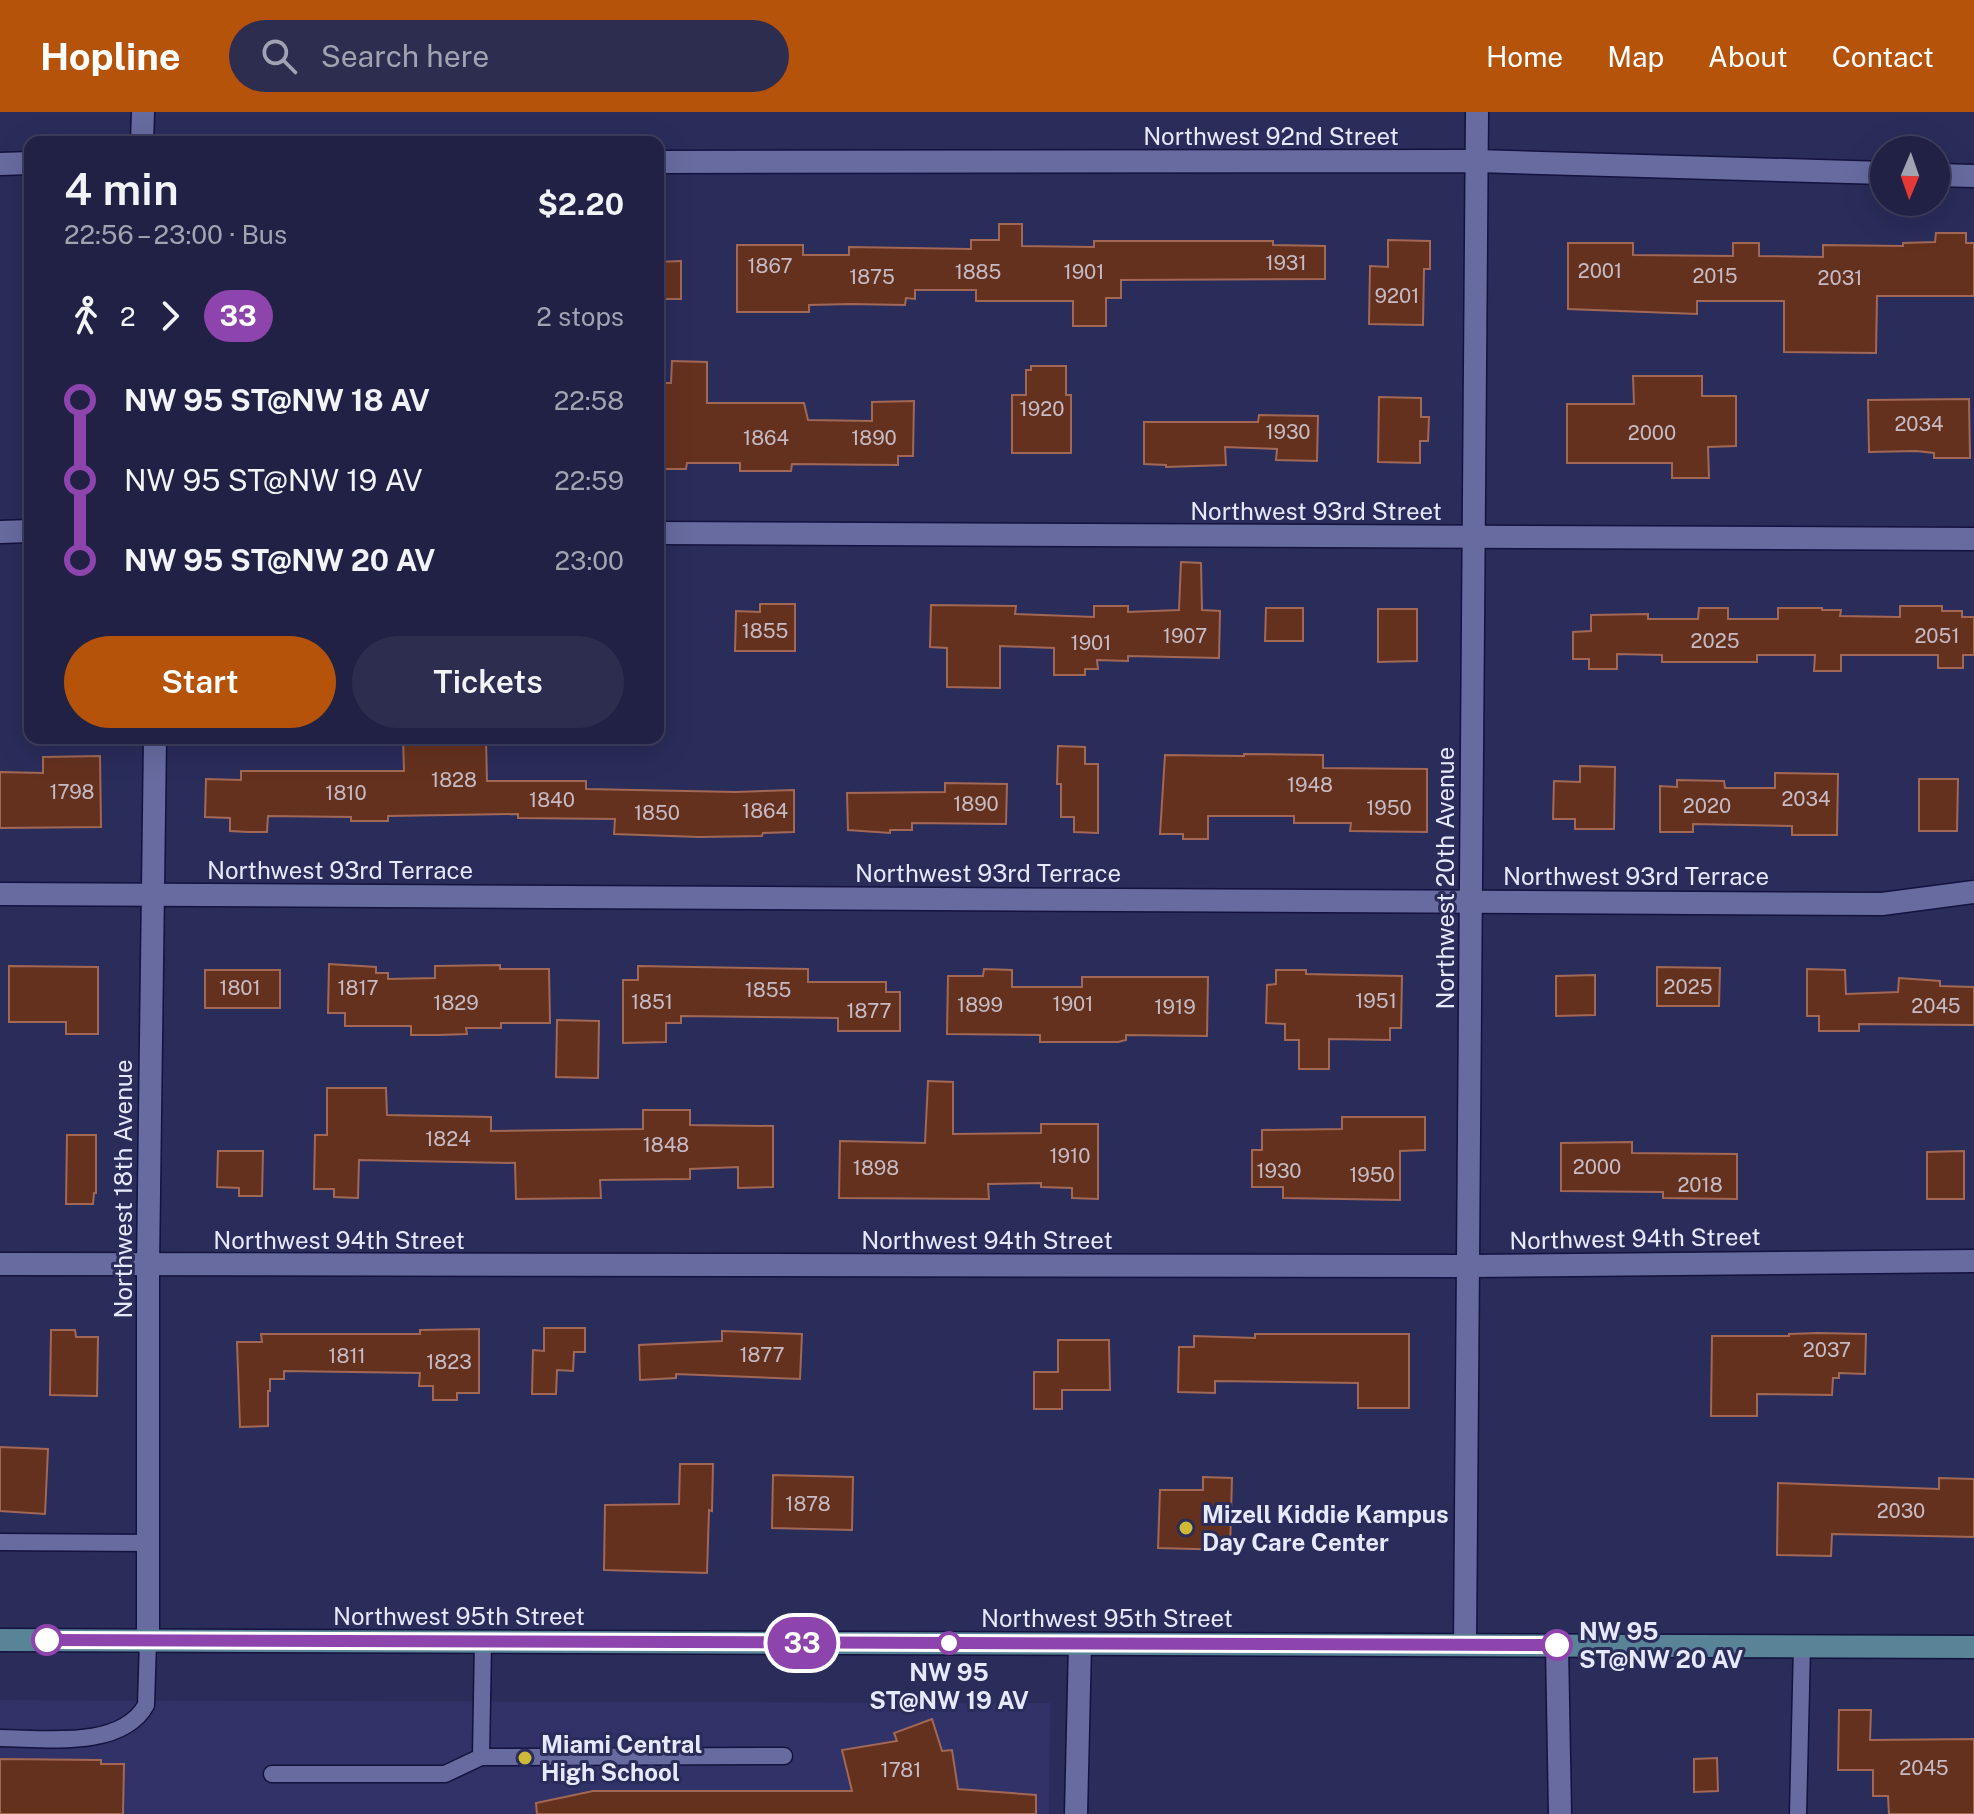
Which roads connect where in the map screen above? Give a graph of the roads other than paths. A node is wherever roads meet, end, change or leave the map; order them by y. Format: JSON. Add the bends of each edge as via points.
{"nodes":[{"id":1,"x":143,"y":112,"type":"edge"},
{"id":2,"x":1477,"y":112,"type":"edge"},
{"id":3,"x":142,"y":136,"type":"edge"},
{"id":4,"x":1477,"y":161,"type":"junction"},
{"id":5,"x":664,"y":162,"type":"edge"},
{"id":6,"x":24,"y":163,"type":"edge"},
{"id":7,"x":0,"y":164,"type":"edge"},
{"id":8,"x":1870,"y":173,"type":"edge"},
{"id":9,"x":1950,"y":175,"type":"edge"},
{"id":10,"x":1974,"y":176,"type":"edge"},
{"id":11,"x":24,"y":531,"type":"edge"},
{"id":12,"x":0,"y":532,"type":"edge"},
{"id":13,"x":664,"y":533,"type":"edge"},
{"id":14,"x":1474,"y":538,"type":"junction"},
{"id":15,"x":1974,"y":539,"type":"edge"},
{"id":16,"x":155,"y":744,"type":"edge"},
{"id":17,"x":1974,"y":892,"type":"edge"},
{"id":18,"x":0,"y":894,"type":"edge"},
{"id":19,"x":151,"y":895,"type":"junction"},
{"id":20,"x":1471,"y":902,"type":"junction"},
{"id":21,"x":1974,"y":1261,"type":"edge"},
{"id":22,"x":0,"y":1264,"type":"edge"},
{"id":23,"x":148,"y":1266,"type":"junction"},
{"id":24,"x":1468,"y":1266,"type":"junction"},
{"id":25,"x":0,"y":1542,"type":"edge"},
{"id":26,"x":148,"y":1543,"type":"junction"},
{"id":27,"x":0,"y":1640,"type":"edge"},
{"id":28,"x":148,"y":1641,"type":"junction"},
{"id":29,"x":483,"y":1642,"type":"junction"},
{"id":30,"x":1080,"y":1644,"type":"junction"},
{"id":31,"x":1465,"y":1645,"type":"junction"},
{"id":32,"x":1557,"y":1645,"type":"junction"},
{"id":33,"x":1802,"y":1646,"type":"junction"},
{"id":34,"x":1974,"y":1647,"type":"edge"},
{"id":35,"x":0,"y":1738,"type":"edge"},
{"id":36,"x":784,"y":1756,"type":"dead end"},
{"id":37,"x":481,"y":1757,"type":"junction"},
{"id":38,"x":272,"y":1774,"type":"dead end"},
{"id":39,"x":1076,"y":1814,"type":"edge"},
{"id":40,"x":1560,"y":1814,"type":"edge"},
{"id":41,"x":1798,"y":1814,"type":"edge"}],
"edges":[{"from":1,"to":3,"type":"street"},
{"from":2,"to":4,"type":"street","name":"Northwest 20th Avenue"},
{"from":4,"to":5,"type":"street","name":"Northwest 92nd Street"},
{"from":4,"to":8,"type":"street","name":"Northwest 92nd Street"},
{"from":4,"to":14,"type":"street","name":"Northwest 20th Avenue"},
{"from":6,"to":7,"type":"street"},
{"from":9,"to":10,"type":"street"},
{"from":11,"to":12,"type":"street"},
{"from":13,"to":14,"type":"street","name":"Northwest 93rd Street"},
{"from":14,"to":15,"type":"street","name":"Northwest 93rd Street"},
{"from":14,"to":20,"type":"street","name":"Northwest 20th Avenue"},
{"from":16,"to":19,"type":"street","name":"Northwest 18th Avenue"},
{"from":17,"to":20,"type":"street","name":"Northwest 93rd Terrace","via":[[1882,904]]},
{"from":18,"to":19,"type":"street","name":"Northwest 93rd Terrace"},
{"from":19,"to":20,"type":"street","name":"Northwest 93rd Terrace"},
{"from":19,"to":23,"type":"street","name":"Northwest 18th Avenue"},
{"from":20,"to":24,"type":"street","name":"Northwest 20th Avenue"},
{"from":21,"to":24,"type":"street","name":"Northwest 94th Street"},
{"from":22,"to":23,"type":"street","name":"Northwest 94th Street"},
{"from":23,"to":24,"type":"street","name":"Northwest 94th Street"},
{"from":23,"to":26,"type":"street","name":"Northwest 18th Avenue"},
{"from":24,"to":31,"type":"street","name":"Northwest 20th Avenue"},
{"from":25,"to":26,"type":"lane"},
{"from":26,"to":28,"type":"street","name":"Northwest 18th Avenue"},
{"from":27,"to":28,"type":"main road","name":"Northwest 95th Street"},
{"from":28,"to":29,"type":"main road","name":"Northwest 95th Street"},
{"from":28,"to":35,"type":"lane","via":[[146,1705],[127,1724],[103,1736]]},
{"from":29,"to":30,"type":"main road","name":"Northwest 95th Street"},
{"from":29,"to":37,"type":"lane"},
{"from":30,"to":31,"type":"main road","name":"Northwest 95th Street"},
{"from":30,"to":39,"type":"street"},
{"from":31,"to":32,"type":"main road","name":"Northwest 95th Street"},
{"from":32,"to":33,"type":"main road","name":"Northwest 95th Street"},
{"from":32,"to":40,"type":"street"},
{"from":33,"to":34,"type":"main road","name":"Northwest 95th Street"},
{"from":33,"to":41,"type":"lane"},
{"from":36,"to":37,"type":"lane"},
{"from":37,"to":38,"type":"lane","via":[[445,1774]]}]}
